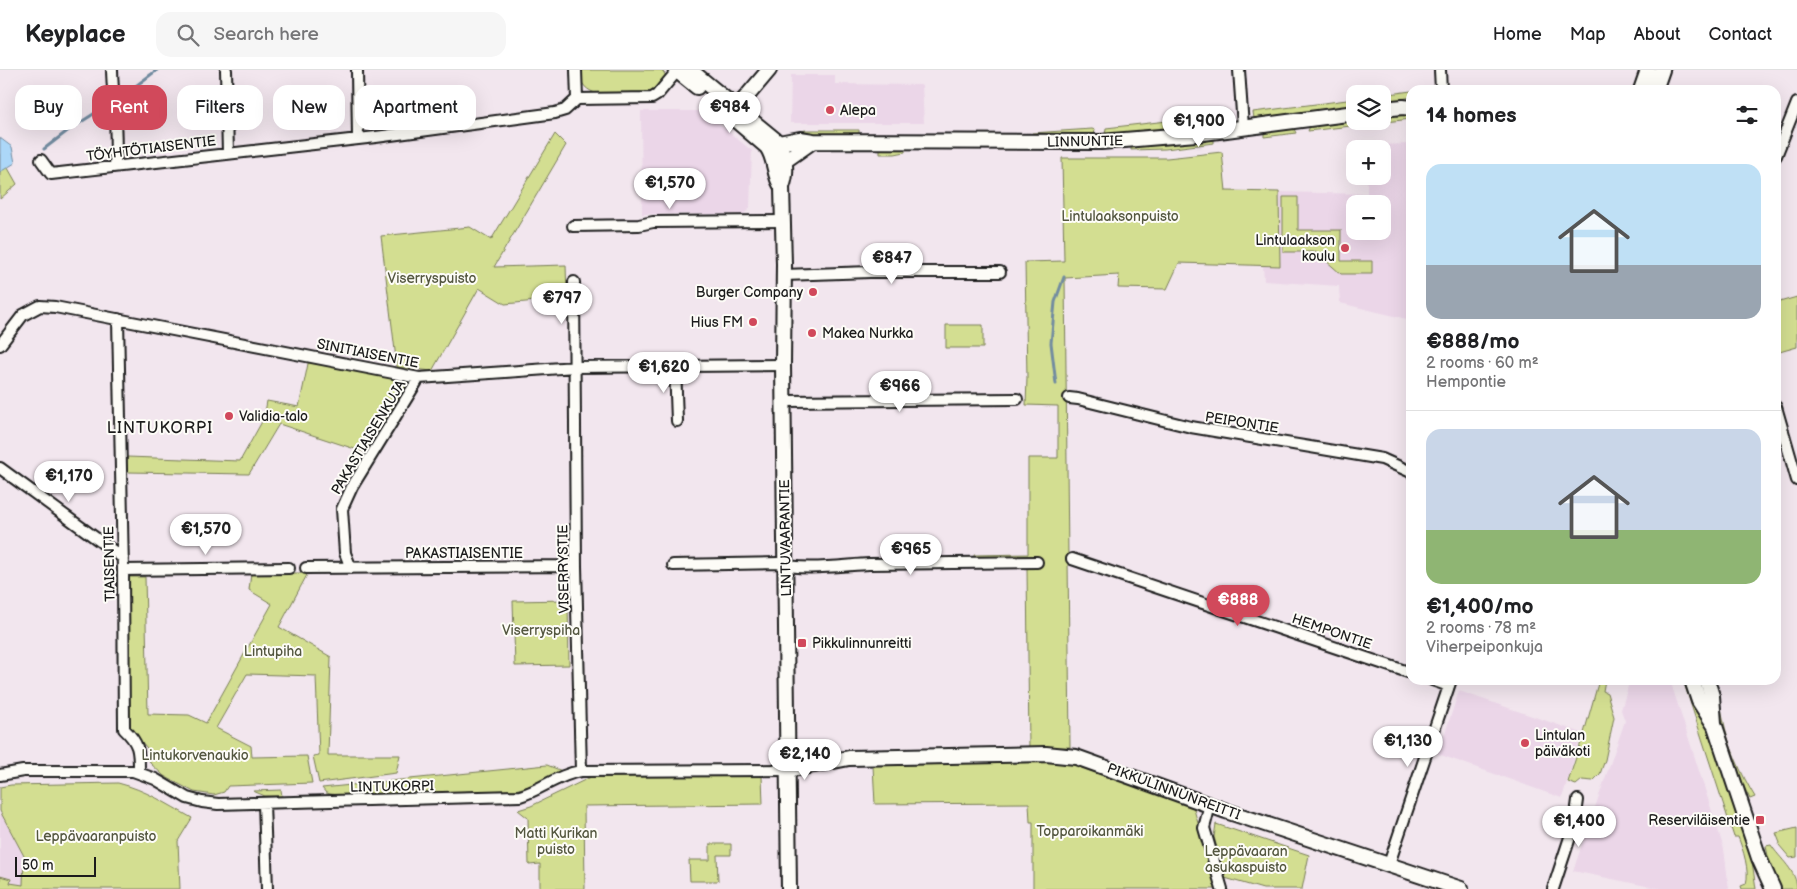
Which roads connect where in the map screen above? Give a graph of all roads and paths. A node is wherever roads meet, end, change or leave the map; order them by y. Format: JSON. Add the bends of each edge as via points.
{"nodes":[{"id":1,"x":112,"y":70,"type":"edge"},
{"id":2,"x":226,"y":70,"type":"edge"},
{"id":3,"x":357,"y":70,"type":"edge"},
{"id":4,"x":576,"y":70,"type":"edge"},
{"id":5,"x":681,"y":70,"type":"edge"},
{"id":6,"x":769,"y":70,"type":"edge"},
{"id":7,"x":1239,"y":70,"type":"edge"},
{"id":8,"x":1440,"y":70,"type":"edge"},
{"id":9,"x":1648,"y":70,"type":"edge"},
{"id":10,"x":1662,"y":70,"type":"edge"},
{"id":11,"x":1441,"y":85,"type":"edge"},
{"id":12,"x":1643,"y":85,"type":"edge"},
{"id":13,"x":1657,"y":85,"type":"edge"},
{"id":14,"x":577,"y":99,"type":"junction"},
{"id":15,"x":1797,"y":103,"type":"edge"},
{"id":16,"x":1406,"y":106,"type":"edge"},
{"id":17,"x":1391,"y":109,"type":"edge"},
{"id":18,"x":733,"y":112,"type":"junction"},
{"id":19,"x":1346,"y":114,"type":"edge"},
{"id":20,"x":1243,"y":127,"type":"junction"},
{"id":21,"x":358,"y":139,"type":"junction"},
{"id":22,"x":813,"y":141,"type":"junction"},
{"id":23,"x":1781,"y":143,"type":"edge"},
{"id":24,"x":775,"y":148,"type":"junction"},
{"id":25,"x":228,"y":153,"type":"junction"},
{"id":26,"x":41,"y":160,"type":"dead end"},
{"id":27,"x":786,"y":160,"type":"junction"},
{"id":28,"x":115,"y":166,"type":"junction"},
{"id":29,"x":782,"y":187,"type":"junction"},
{"id":30,"x":783,"y":222,"type":"junction"},
{"id":31,"x":573,"y":226,"type":"dead end"},
{"id":32,"x":1000,"y":272,"type":"dead end"},
{"id":33,"x":784,"y":275,"type":"junction"},
{"id":34,"x":574,"y":282,"type":"dead end"},
{"id":35,"x":118,"y":319,"type":"junction"},
{"id":36,"x":0,"y":345,"type":"edge"},
{"id":37,"x":675,"y":365,"type":"junction"},
{"id":38,"x":783,"y":365,"type":"junction"},
{"id":39,"x":575,"y":367,"type":"junction"},
{"id":40,"x":419,"y":378,"type":"junction"},
{"id":41,"x":1069,"y":398,"type":"dead end"},
{"id":42,"x":1017,"y":399,"type":"dead end"},
{"id":43,"x":784,"y":401,"type":"junction"},
{"id":44,"x":677,"y":421,"type":"dead end"},
{"id":45,"x":1781,"y":424,"type":"edge"},
{"id":46,"x":0,"y":468,"type":"edge"},
{"id":47,"x":1406,"y":470,"type":"edge"},
{"id":48,"x":1797,"y":480,"type":"edge"},
{"id":49,"x":123,"y":558,"type":"junction"},
{"id":50,"x":1072,"y":558,"type":"dead end"},
{"id":51,"x":1037,"y":562,"type":"dead end"},
{"id":52,"x":673,"y":565,"type":"dead end"},
{"id":53,"x":576,"y":566,"type":"junction"},
{"id":54,"x":786,"y":566,"type":"junction"},
{"id":55,"x":289,"y":568,"type":"dead end"},
{"id":56,"x":306,"y":568,"type":"dead end"},
{"id":57,"x":351,"y":568,"type":"junction"},
{"id":58,"x":123,"y":570,"type":"junction"},
{"id":59,"x":1406,"y":671,"type":"edge"},
{"id":60,"x":1449,"y":685,"type":"edge"},
{"id":61,"x":1694,"y":685,"type":"edge"},
{"id":62,"x":1709,"y":685,"type":"edge"},
{"id":63,"x":1714,"y":726,"type":"junction"},
{"id":64,"x":788,"y":770,"type":"junction"},
{"id":65,"x":581,"y":771,"type":"junction"},
{"id":66,"x":139,"y":772,"type":"junction"},
{"id":67,"x":0,"y":775,"type":"edge"},
{"id":68,"x":1578,"y":800,"type":"dead end"},
{"id":69,"x":264,"y":803,"type":"junction"},
{"id":70,"x":1210,"y":805,"type":"junction"},
{"id":71,"x":1758,"y":858,"type":"junction"},
{"id":72,"x":1389,"y":864,"type":"junction"},
{"id":73,"x":267,"y":889,"type":"edge"},
{"id":74,"x":789,"y":889,"type":"edge"},
{"id":75,"x":1222,"y":889,"type":"edge"},
{"id":76,"x":1461,"y":889,"type":"edge"},
{"id":77,"x":1553,"y":889,"type":"edge"},
{"id":78,"x":1761,"y":889,"type":"edge"},
{"id":79,"x":1773,"y":889,"type":"edge"}],
"edges":[{"from":1,"to":28,"type":"street","via":[[116,112]]},
{"from":2,"to":25,"type":"street"},
{"from":3,"to":21,"type":"street"},
{"from":4,"to":14,"type":"street"},
{"from":5,"to":14,"type":"street","via":[[652,98]]},
{"from":5,"to":18,"type":"street"},
{"from":6,"to":18,"type":"street"},
{"from":7,"to":20,"type":"street"},
{"from":8,"to":11,"type":"street"},
{"from":9,"to":12,"type":"street"},
{"from":10,"to":13,"type":"street"},
{"from":14,"to":21,"type":"street","name":"TÖYHTÖTIAISENTIE","via":[[565,110],[555,113]]},
{"from":15,"to":23,"type":"street"},
{"from":16,"to":17,"type":"street"},
{"from":18,"to":24,"type":"street","via":[[760,141]]},
{"from":19,"to":20,"type":"street","name":"LINNUNTIE"},
{"from":20,"to":22,"type":"street","name":"LINNUNTIE","via":[[1101,142]]},
{"from":21,"to":25,"type":"street","name":"TÖYHTÖTIAISENTIE"},
{"from":22,"to":24,"type":"street","name":"LINNUNTIE","via":[[800,139]]},
{"from":22,"to":27,"type":"street"},
{"from":24,"to":27,"type":"street"},
{"from":24,"to":29,"type":"street","name":"LINTUVAARANTIE","via":[[776,179]]},
{"from":25,"to":28,"type":"street","name":"TÖYHTÖTIAISENTIE"},
{"from":26,"to":28,"type":"street","name":"TÖYHTÖTIAISENTIE","via":[[51,174]]},
{"from":27,"to":29,"type":"street","name":"LINTUVAARANTIE","via":[[786,178]]},
{"from":29,"to":30,"type":"street","name":"LINTUVAARANTIE"},
{"from":30,"to":31,"type":"street"},
{"from":30,"to":33,"type":"street","name":"LINTUVAARANTIE"},
{"from":32,"to":33,"type":"street"},
{"from":33,"to":38,"type":"street","name":"LINTUVAARANTIE"},
{"from":34,"to":39,"type":"street","name":"VISERRYSTIE"},
{"from":35,"to":36,"type":"street","name":"SINITIAISENTIE","via":[[40,306],[23,315]]},
{"from":35,"to":40,"type":"street","name":"SINITIAISENTIE"},
{"from":35,"to":49,"type":"street","name":"TIAISENTIE"},
{"from":37,"to":38,"type":"street","name":"SINITIAISENTIE"},
{"from":37,"to":39,"type":"street","name":"SINITIAISENTIE"},
{"from":37,"to":44,"type":"street"},
{"from":38,"to":43,"type":"street","name":"LINTUVAARANTIE"},
{"from":39,"to":40,"type":"street","name":"SINITIAISENTIE"},
{"from":39,"to":53,"type":"street","name":"VISERRYSTIE"},
{"from":40,"to":57,"type":"street","name":"PAKASTIAISENKUJA","via":[[352,487],[342,509],[345,553]]},
{"from":41,"to":47,"type":"street","name":"PEIPONTIE","via":[[1191,427],[1382,459]]},
{"from":42,"to":43,"type":"street"},
{"from":43,"to":54,"type":"street","name":"LINTUVAARANTIE"},
{"from":45,"to":48,"type":"street"},
{"from":46,"to":49,"type":"street"},
{"from":49,"to":58,"type":"street","name":"TIAISENTIE"},
{"from":50,"to":59,"type":"street","name":"HEMPONTIE"},
{"from":51,"to":54,"type":"street"},
{"from":52,"to":54,"type":"street","via":[[778,563]]},
{"from":53,"to":57,"type":"street","name":"PAKASTIAISENTIE"},
{"from":53,"to":65,"type":"street","name":"VISERRYSTIE"},
{"from":54,"to":64,"type":"street","name":"LINTUVAARANTIE"},
{"from":55,"to":58,"type":"street"},
{"from":56,"to":57,"type":"street","name":"PAKASTIAISENTIE"},
{"from":58,"to":66,"type":"street","name":"TIAISENTIE","via":[[124,729],[135,739]]},
{"from":60,"to":72,"type":"street"},
{"from":61,"to":63,"type":"street"},
{"from":62,"to":63,"type":"street"},
{"from":63,"to":71,"type":"street"},
{"from":64,"to":65,"type":"street","name":"LINTUKORPI"},
{"from":64,"to":70,"type":"street","name":"PIKKULINNUNREITTI","via":[[848,758],[1046,754],[1076,757]]},
{"from":64,"to":74,"type":"street","name":"LINTUVAARANTIE"},
{"from":65,"to":69,"type":"street","name":"LINTUKORPI","via":[[520,796]]},
{"from":66,"to":67,"type":"street","name":"LINTUKORPI","via":[[23,771]]},
{"from":66,"to":69,"type":"street","name":"LINTUKORPI","via":[[194,800],[218,804]]},
{"from":68,"to":77,"type":"street","via":[[1575,822]]},
{"from":69,"to":73,"type":"street"},
{"from":70,"to":72,"type":"street","name":"PIKKULINNUNREITTI"},
{"from":70,"to":75,"type":"street","via":[[1204,828]]},
{"from":71,"to":78,"type":"street"},
{"from":71,"to":79,"type":"street"},
{"from":72,"to":76,"type":"street","name":"PIKKULINNUNREITTI"}]}
